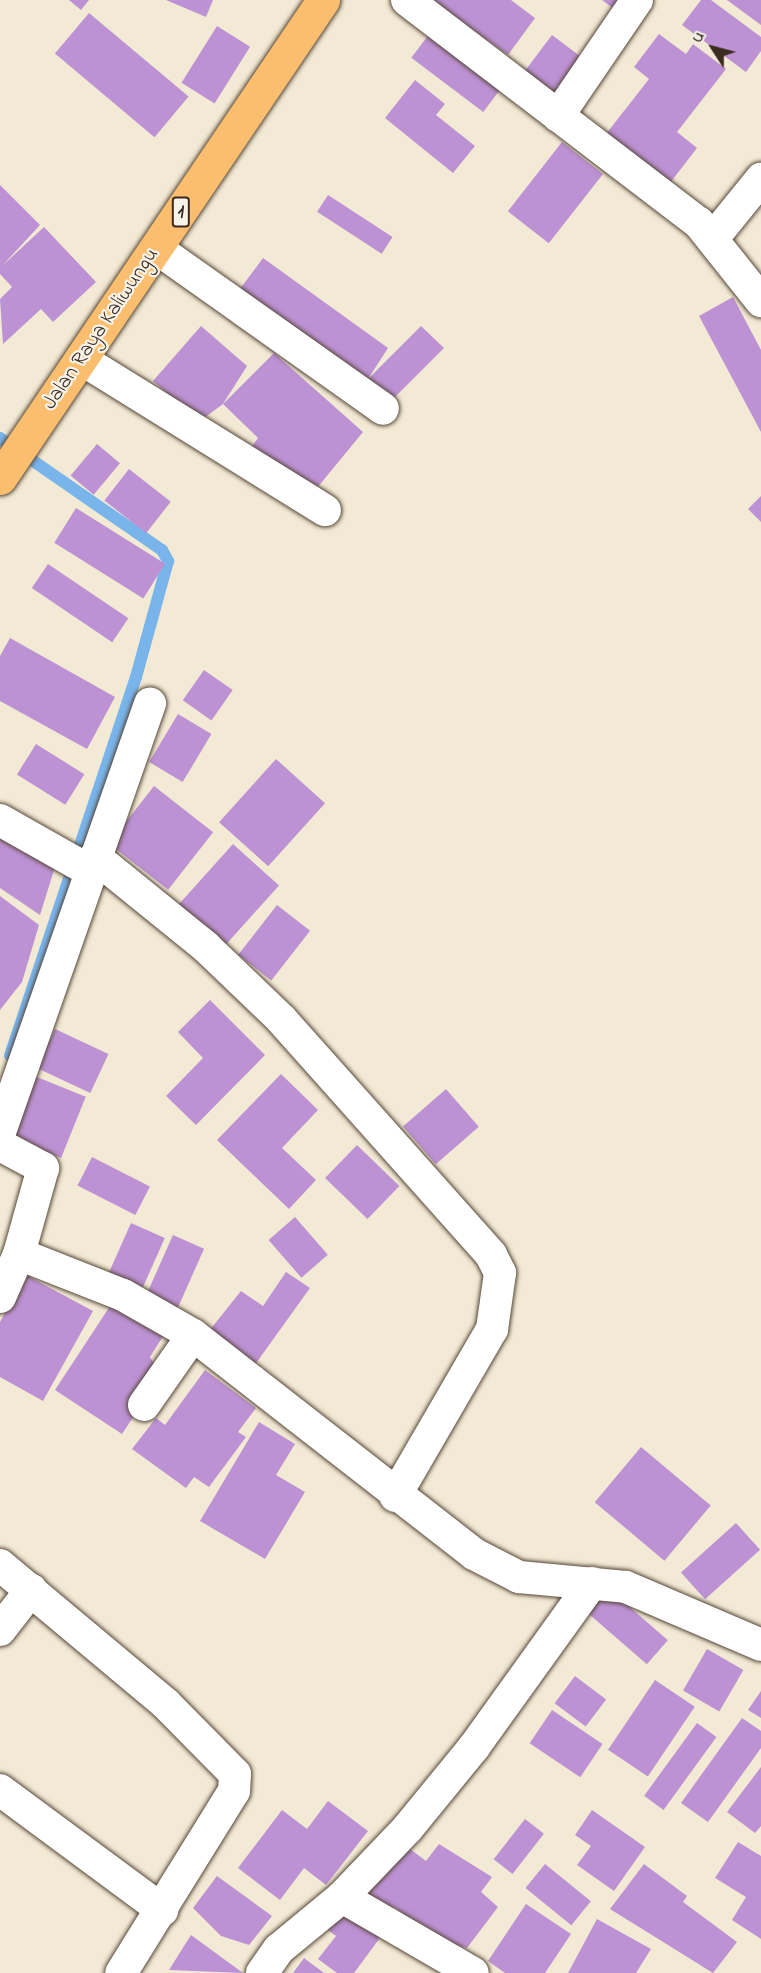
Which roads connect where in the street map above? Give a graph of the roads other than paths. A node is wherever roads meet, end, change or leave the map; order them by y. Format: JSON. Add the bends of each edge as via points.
{"nodes":[{"id":1,"x":323,"y":0,"type":"edge"},
{"id":2,"x":407,"y":0,"type":"edge"},
{"id":3,"x":637,"y":0,"type":"edge"},
{"id":4,"x":558,"y":116,"type":"junction"},
{"id":5,"x":761,"y":179,"type":"edge"},
{"id":6,"x":714,"y":237,"type":"junction"},
{"id":7,"x":156,"y":248,"type":"junction"},
{"id":8,"x":761,"y":301,"type":"edge"},
{"id":9,"x":81,"y":359,"type":"junction"},
{"id":10,"x":383,"y":410,"type":"dead end"},
{"id":11,"x":2,"y":475,"type":"edge"},
{"id":12,"x":325,"y":510,"type":"dead end"},
{"id":13,"x":150,"y":704,"type":"dead end"},
{"id":14,"x":0,"y":820,"type":"edge"},
{"id":15,"x":85,"y":865,"type":"junction"},
{"id":16,"x":0,"y":1132,"type":"edge"},
{"id":17,"x":0,"y":1145,"type":"edge"},
{"id":18,"x":19,"y":1254,"type":"junction"},
{"id":19,"x":0,"y":1297,"type":"edge"},
{"id":20,"x":193,"y":1335,"type":"junction"},
{"id":21,"x":144,"y":1405,"type":"dead end"},
{"id":22,"x":395,"y":1496,"type":"junction"},
{"id":23,"x":0,"y":1565,"type":"edge"},
{"id":24,"x":592,"y":1583,"type":"junction"},
{"id":25,"x":31,"y":1590,"type":"junction"},
{"id":26,"x":0,"y":1630,"type":"edge"},
{"id":27,"x":761,"y":1645,"type":"edge"},
{"id":28,"x":0,"y":1790,"type":"edge"},
{"id":29,"x":342,"y":1897,"type":"junction"},
{"id":30,"x":162,"y":1910,"type":"junction"},
{"id":31,"x":121,"y":1973,"type":"edge"},
{"id":32,"x":262,"y":1973,"type":"edge"},
{"id":33,"x":473,"y":1973,"type":"edge"}],
"edges":[{"from":1,"to":7,"type":"main road","name":"Jalan Raya Kaliwungu","number":"1"},
{"from":2,"to":4,"type":"street"},
{"from":3,"to":4,"type":"street"},
{"from":4,"to":6,"type":"street"},
{"from":5,"to":6,"type":"street"},
{"from":6,"to":8,"type":"street"},
{"from":7,"to":9,"type":"main road","name":"Jalan Raya Kaliwungu","number":"1"},
{"from":7,"to":10,"type":"street"},
{"from":9,"to":11,"type":"main road","name":"Jalan Raya Kaliwungu","number":"1"},
{"from":9,"to":12,"type":"street"},
{"from":13,"to":15,"type":"street"},
{"from":14,"to":15,"type":"street"},
{"from":15,"to":16,"type":"street"},
{"from":15,"to":22,"type":"street","via":[[206,947],[281,1019],[490,1255],[500,1273],[492,1329]]},
{"from":17,"to":18,"type":"street","via":[[43,1168]]},
{"from":18,"to":19,"type":"street"},
{"from":18,"to":20,"type":"street","via":[[123,1295]]},
{"from":20,"to":21,"type":"street"},
{"from":20,"to":22,"type":"street"},
{"from":22,"to":24,"type":"street","via":[[474,1554],[519,1577]]},
{"from":23,"to":25,"type":"street"},
{"from":24,"to":27,"type":"street","via":[[662,1600]]},
{"from":24,"to":29,"type":"street","via":[[474,1747]]},
{"from":25,"to":26,"type":"street"},
{"from":25,"to":30,"type":"street","via":[[166,1704],[235,1774],[234,1791]]},
{"from":28,"to":30,"type":"street"},
{"from":29,"to":32,"type":"street","via":[[279,1949]]},
{"from":29,"to":33,"type":"street"},
{"from":30,"to":31,"type":"street"}]}
